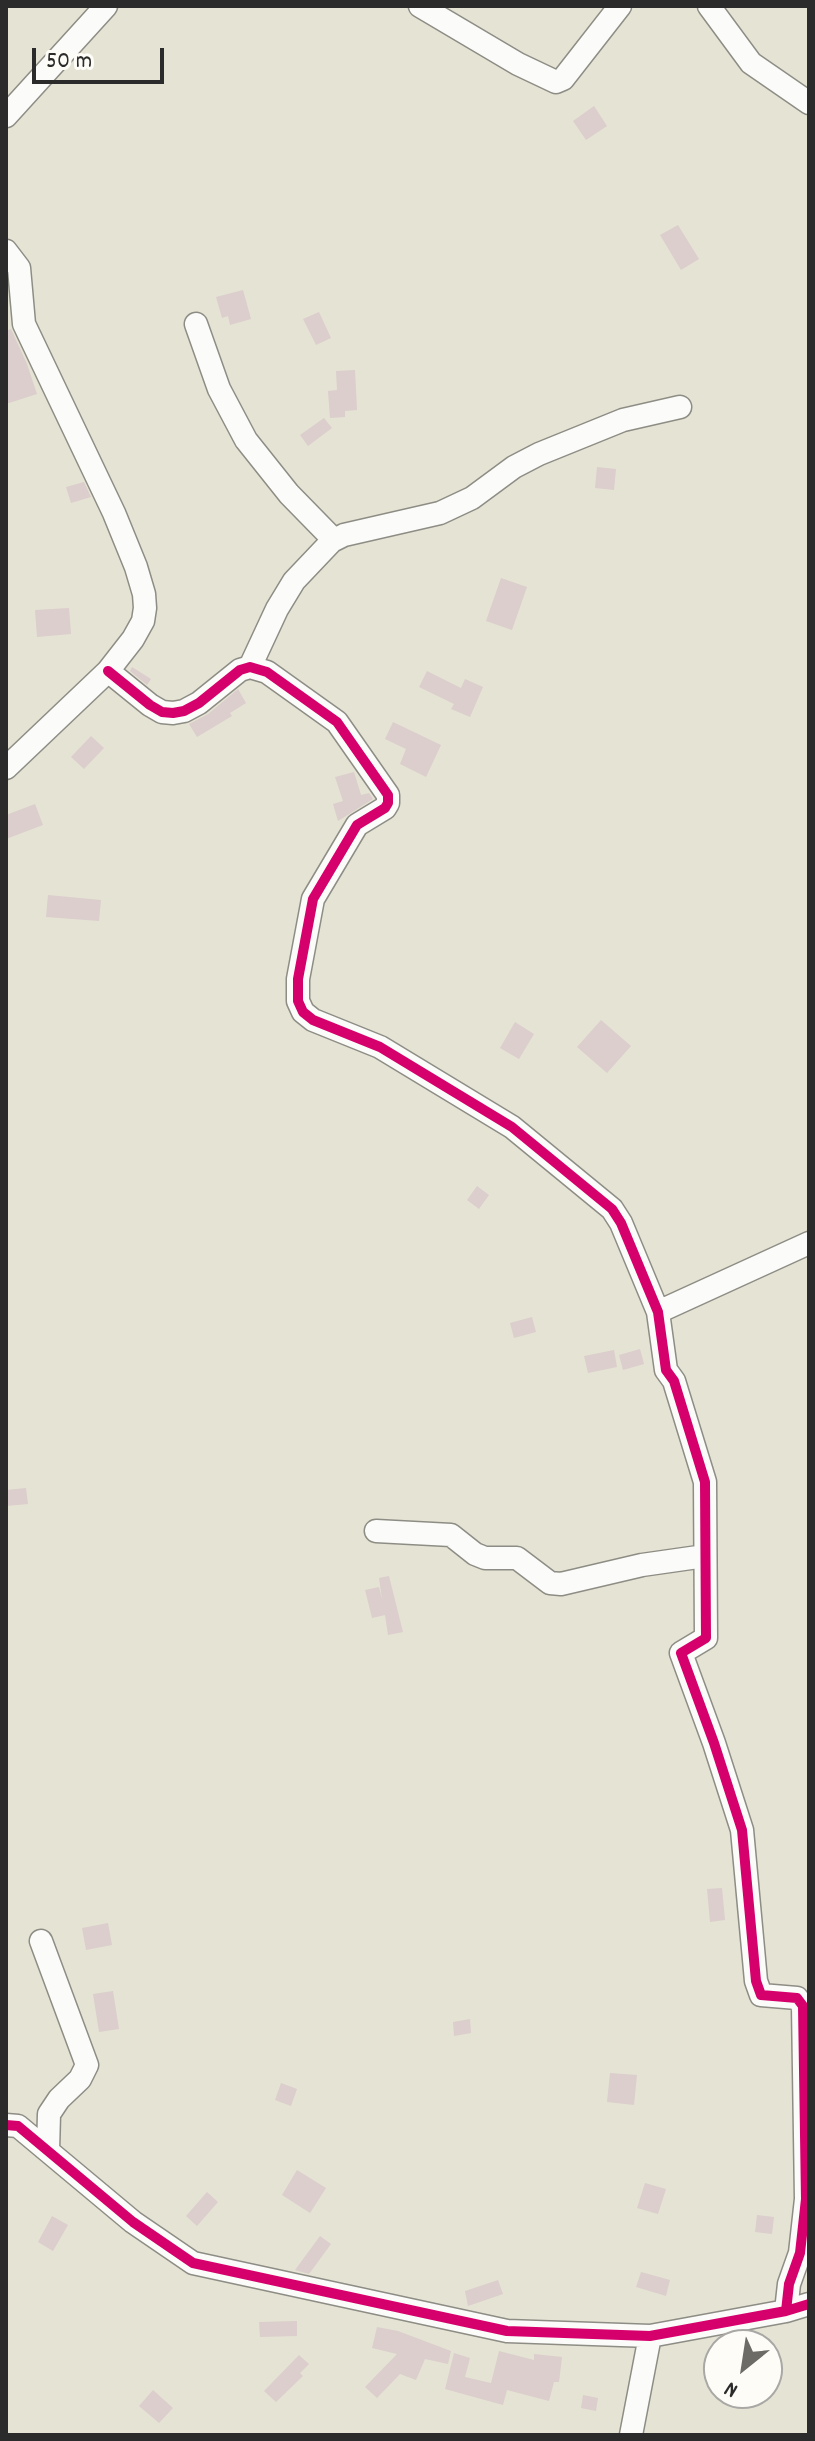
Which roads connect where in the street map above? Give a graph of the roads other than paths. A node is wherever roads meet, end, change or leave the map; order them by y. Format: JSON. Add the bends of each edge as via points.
{"nodes":[{"id":1,"x":106,"y":6,"type":"edge"},
{"id":2,"x":420,"y":6,"type":"edge"},
{"id":3,"x":620,"y":6,"type":"edge"},
{"id":4,"x":709,"y":6,"type":"edge"},
{"id":5,"x":809,"y":103,"type":"edge"},
{"id":6,"x":6,"y":116,"type":"edge"},
{"id":7,"x":6,"y":251,"type":"edge"},
{"id":8,"x":196,"y":324,"type":"dead end"},
{"id":9,"x":680,"y":407,"type":"dead end"},
{"id":10,"x":334,"y":540,"type":"junction"},
{"id":11,"x":250,"y":667,"type":"junction"},
{"id":12,"x":108,"y":671,"type":"junction"},
{"id":13,"x":6,"y":768,"type":"edge"},
{"id":14,"x":809,"y":1243,"type":"edge"},
{"id":15,"x":658,"y":1312,"type":"junction"},
{"id":16,"x":376,"y":1531,"type":"dead end"},
{"id":17,"x":705,"y":1556,"type":"junction"},
{"id":18,"x":41,"y":1941,"type":"dead end"},
{"id":19,"x":6,"y":2125,"type":"edge"},
{"id":20,"x":48,"y":2151,"type":"junction"},
{"id":21,"x":809,"y":2304,"type":"edge"},
{"id":22,"x":786,"y":2311,"type":"junction"},
{"id":23,"x":650,"y":2336,"type":"junction"},
{"id":24,"x":631,"y":2435,"type":"edge"}],
"edges":[{"from":1,"to":6,"type":"street"},
{"from":2,"to":3,"type":"street","via":[[556,82]]},
{"from":4,"to":5,"type":"street","via":[[751,63]]},
{"from":7,"to":12,"type":"street","via":[[19,268],[29,337],[114,513],[144,594],[143,621]]},
{"from":8,"to":10,"type":"street","via":[[219,389],[246,440]]},
{"from":9,"to":10,"type":"street","via":[[623,420],[539,454],[440,513]]},
{"from":10,"to":11,"type":"street","via":[[294,581]]},
{"from":11,"to":12,"type":"street","via":[[199,703],[173,713],[150,705]]},
{"from":11,"to":15,"type":"street","via":[[267,672],[337,722],[388,795],[385,808],[357,825],[313,899],[298,979],[303,1012],[380,1047],[465,1097],[512,1127],[612,1209]]},
{"from":12,"to":13,"type":"street"},
{"from":14,"to":15,"type":"street"},
{"from":15,"to":17,"type":"street","via":[[666,1370],[705,1482]]},
{"from":16,"to":17,"type":"street","via":[[451,1535],[475,1554],[517,1558],[541,1579],[561,1584]]},
{"from":17,"to":22,"type":"street","via":[[706,1638],[681,1653],[742,1830],[756,1981],[761,1995],[797,1998],[803,2006],[806,2199]]},
{"from":18,"to":20,"type":"street","via":[[87,2065],[49,2114]]},
{"from":19,"to":20,"type":"street","via":[[18,2126]]},
{"from":20,"to":23,"type":"street","via":[[133,2222],[193,2263],[507,2331]]},
{"from":21,"to":22,"type":"street"},
{"from":22,"to":23,"type":"street"},
{"from":23,"to":24,"type":"street"}]}
